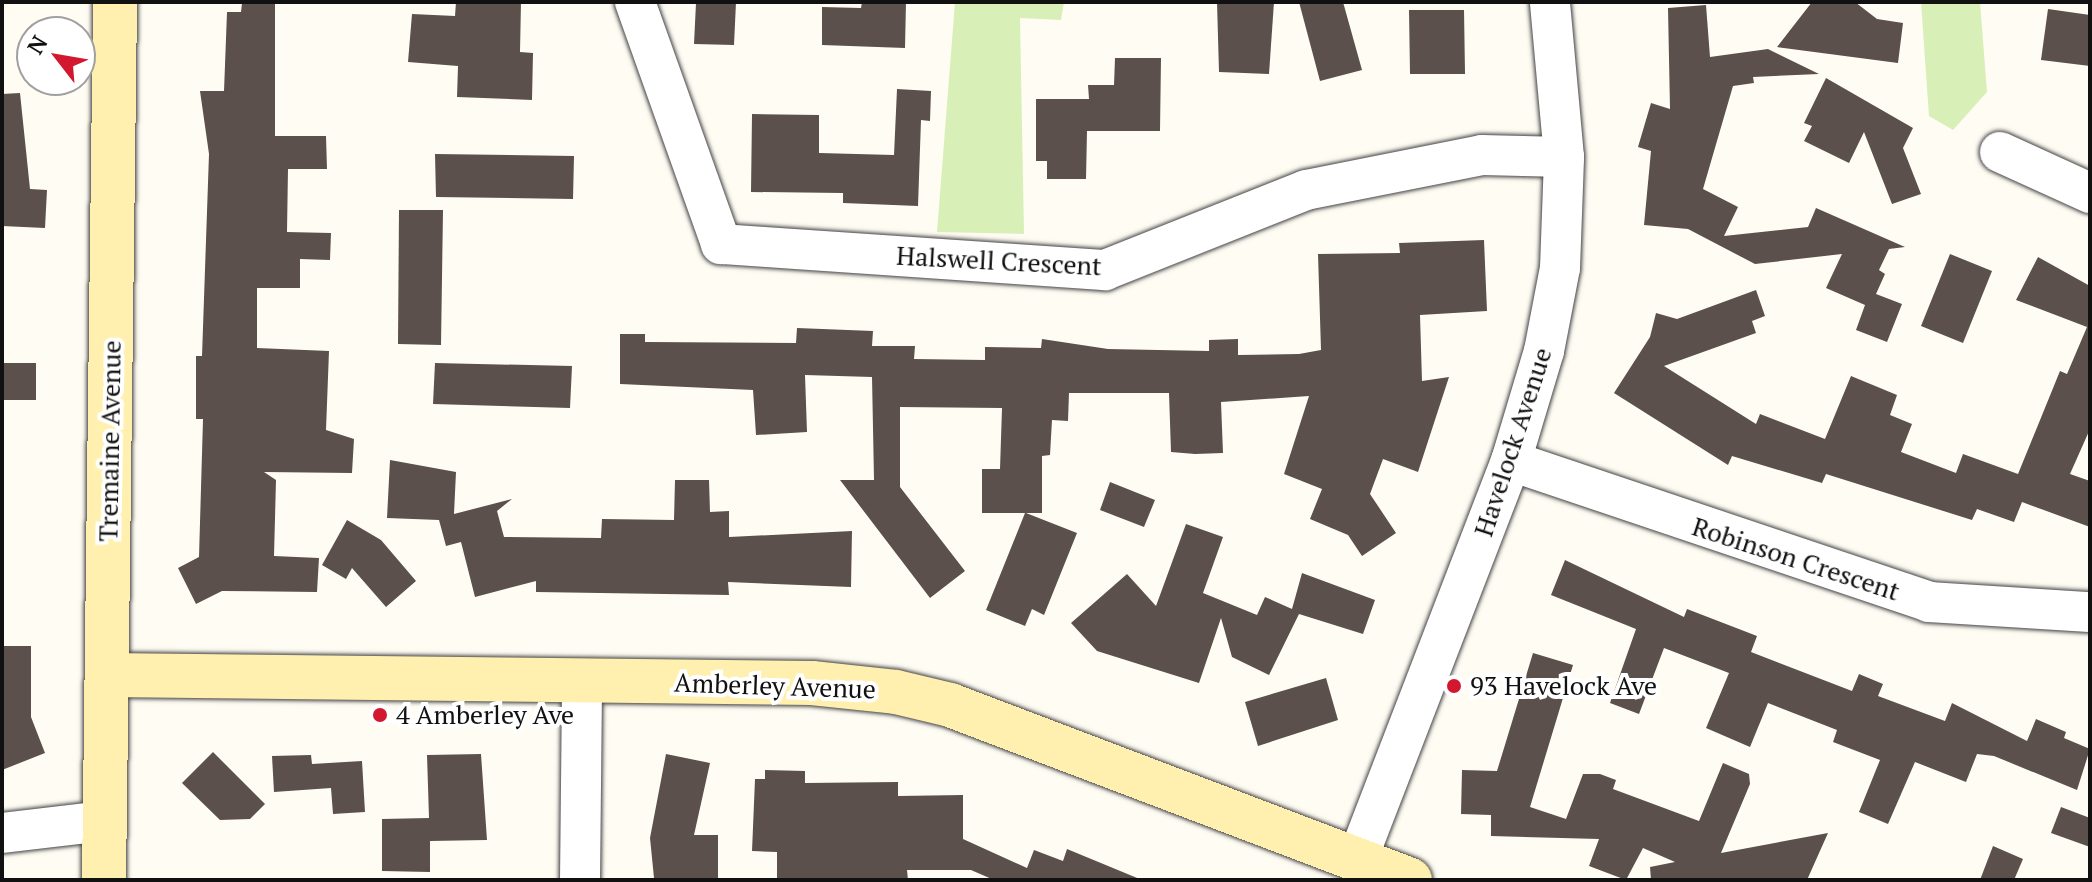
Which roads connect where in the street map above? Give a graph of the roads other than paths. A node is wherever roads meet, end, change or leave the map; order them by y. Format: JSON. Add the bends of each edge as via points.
{"nodes":[{"id":1,"x":115,"y":2,"type":"edge"},
{"id":2,"x":635,"y":2,"type":"edge"},
{"id":3,"x":1550,"y":2,"type":"edge"},
{"id":4,"x":2000,"y":152,"type":"dead end"},
{"id":5,"x":1564,"y":157,"type":"junction"},
{"id":6,"x":2090,"y":193,"type":"edge"},
{"id":7,"x":1511,"y":461,"type":"junction"},
{"id":8,"x":2090,"y":612,"type":"edge"},
{"id":9,"x":107,"y":675,"type":"junction"},
{"id":10,"x":582,"y":680,"type":"junction"},
{"id":11,"x":104,"y":821,"type":"junction"},
{"id":12,"x":2,"y":833,"type":"edge"},
{"id":13,"x":1357,"y":860,"type":"junction"},
{"id":14,"x":104,"y":880,"type":"edge"},
{"id":15,"x":580,"y":880,"type":"edge"},
{"id":16,"x":1410,"y":880,"type":"edge"}],
"edges":[{"from":1,"to":9,"type":"street","name":"Tremaine Avenue"},
{"from":2,"to":5,"type":"street","name":"Halswell Crescent","via":[[721,244],[1105,270],[1306,190],[1482,155]]},
{"from":3,"to":5,"type":"street","name":"Havelock Avenue"},
{"from":4,"to":6,"type":"street"},
{"from":5,"to":7,"type":"street","name":"Havelock Avenue","via":[[1560,268]]},
{"from":7,"to":8,"type":"street","name":"Robinson Crescent","via":[[1929,602]]},
{"from":7,"to":13,"type":"street","name":"Havelock Avenue"},
{"from":9,"to":10,"type":"street","name":"Amberley Avenue"},
{"from":9,"to":11,"type":"street","name":"Tremaine Avenue"},
{"from":10,"to":13,"type":"street","name":"Amberley Avenue","via":[[896,692],[950,705]]},
{"from":10,"to":15,"type":"street"},
{"from":11,"to":12,"type":"street"},
{"from":11,"to":14,"type":"street","name":"Tremaine Avenue"},
{"from":13,"to":16,"type":"street","name":"Amberley Avenue"}]}
